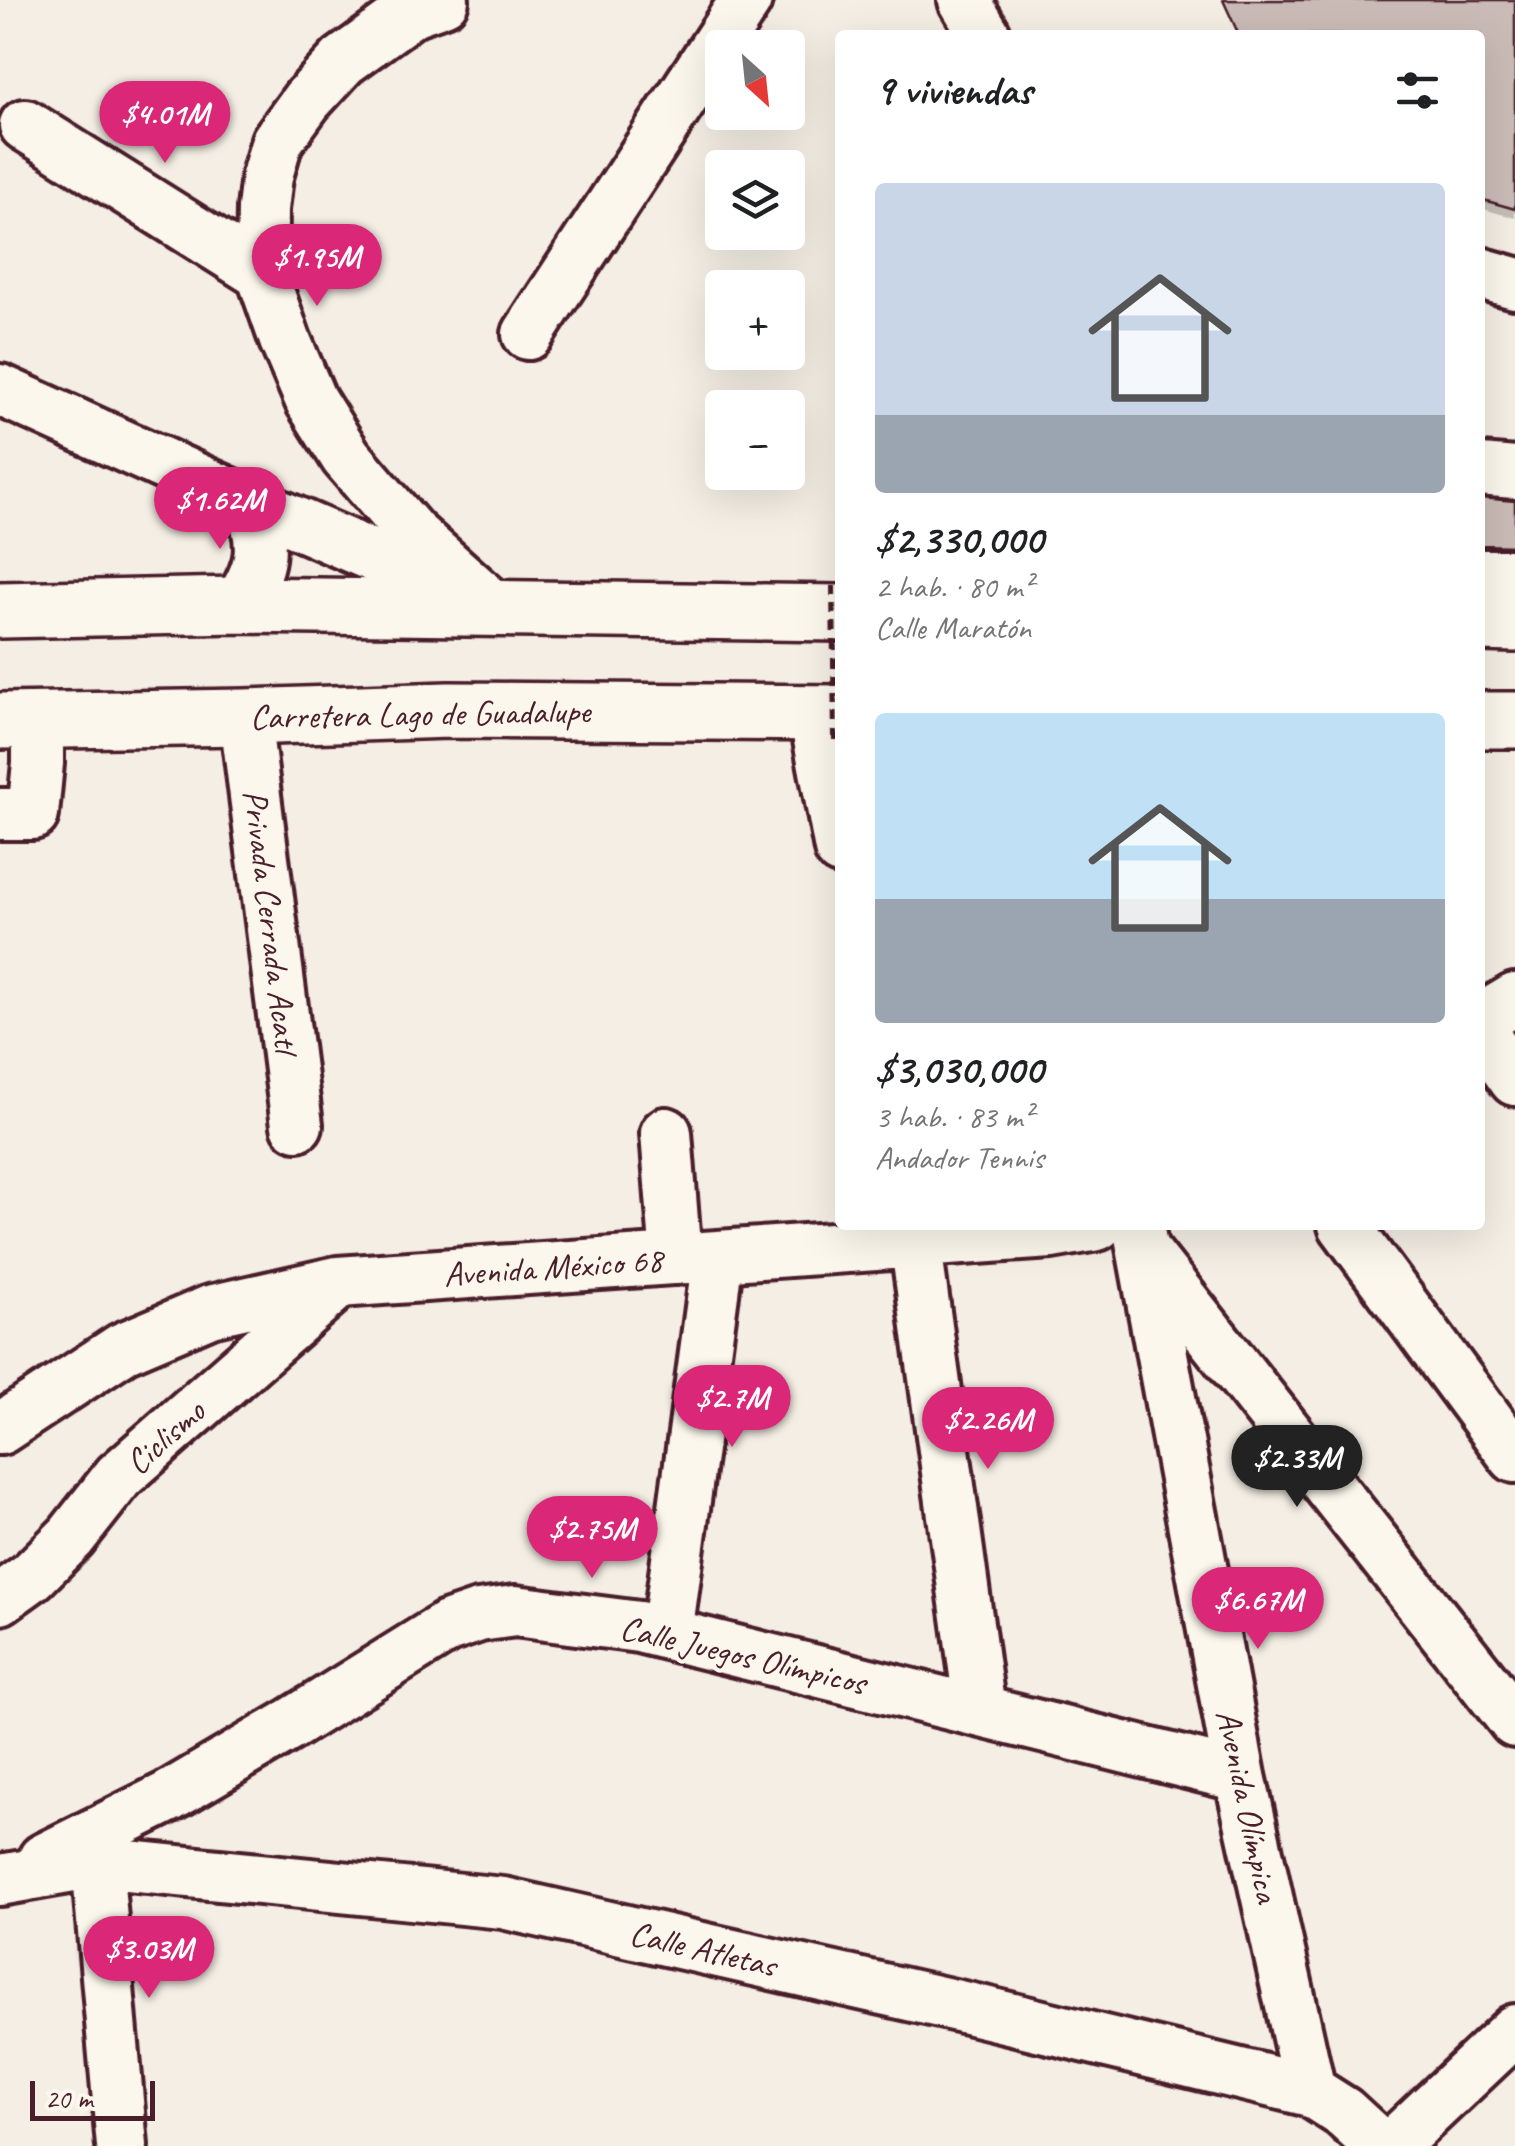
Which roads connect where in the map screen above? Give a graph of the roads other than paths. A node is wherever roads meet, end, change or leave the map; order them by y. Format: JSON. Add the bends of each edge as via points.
{"nodes":[{"id":1,"x":746,"y":0,"type":"edge"},
{"id":2,"x":964,"y":0,"type":"edge"},
{"id":3,"x":419,"y":4,"type":"edge"},
{"id":4,"x":982,"y":30,"type":"edge"},
{"id":5,"x":24,"y":125,"type":"dead end"},
{"id":6,"x":262,"y":274,"type":"junction"},
{"id":7,"x":1485,"y":275,"type":"edge"},
{"id":8,"x":1515,"y":284,"type":"edge"},
{"id":9,"x":528,"y":334,"type":"dead end"},
{"id":10,"x":0,"y":390,"type":"edge"},
{"id":11,"x":1485,"y":470,"type":"edge"},
{"id":12,"x":1515,"y":473,"type":"edge"},
{"id":13,"x":250,"y":504,"type":"junction"},
{"id":14,"x":1485,"y":575,"type":"edge"},
{"id":15,"x":1515,"y":575,"type":"edge"},
{"id":16,"x":835,"y":600,"type":"edge"},
{"id":17,"x":238,"y":605,"type":"junction"},
{"id":18,"x":495,"y":608,"type":"junction"},
{"id":19,"x":0,"y":610,"type":"edge"},
{"id":20,"x":1485,"y":623,"type":"edge"},
{"id":21,"x":1515,"y":624,"type":"edge"},
{"id":22,"x":245,"y":717,"type":"junction"},
{"id":23,"x":19,"y":720,"type":"edge"},
{"id":24,"x":1485,"y":720,"type":"edge"},
{"id":25,"x":1515,"y":720,"type":"edge"},
{"id":26,"x":830,"y":723,"type":"edge"},
{"id":27,"x":835,"y":786,"type":"edge"},
{"id":28,"x":0,"y":814,"type":"edge"},
{"id":29,"x":1515,"y":998,"type":"edge"},
{"id":30,"x":1485,"y":1017,"type":"edge"},
{"id":31,"x":1485,"y":1038,"type":"edge"},
{"id":32,"x":1515,"y":1080,"type":"edge"},
{"id":33,"x":297,"y":1125,"type":"dead end"},
{"id":34,"x":666,"y":1133,"type":"dead end"},
{"id":35,"x":1067,"y":1230,"type":"edge"},
{"id":36,"x":1348,"y":1230,"type":"edge"},
{"id":37,"x":915,"y":1234,"type":"edge"},
{"id":38,"x":1140,"y":1236,"type":"edge"},
{"id":39,"x":697,"y":1257,"type":"junction"},
{"id":40,"x":338,"y":1282,"type":"junction"},
{"id":41,"x":12,"y":1408,"type":"edge"},
{"id":42,"x":1515,"y":1457,"type":"edge"},
{"id":43,"x":0,"y":1599,"type":"edge"},
{"id":44,"x":667,"y":1634,"type":"junction"},
{"id":45,"x":980,"y":1712,"type":"junction"},
{"id":46,"x":1515,"y":1722,"type":"edge"},
{"id":47,"x":1240,"y":1776,"type":"junction"},
{"id":48,"x":97,"y":1863,"type":"junction"},
{"id":49,"x":2,"y":1879,"type":"edge"},
{"id":50,"x":1515,"y":2030,"type":"edge"},
{"id":51,"x":1310,"y":2092,"type":"junction"},
{"id":52,"x":122,"y":2146,"type":"edge"},
{"id":53,"x":1380,"y":2146,"type":"edge"},
{"id":54,"x":1392,"y":2146,"type":"edge"}],
"edges":[{"from":1,"to":9,"type":"street"},
{"from":2,"to":4,"type":"street"},
{"from":3,"to":6,"type":"street","via":[[344,61],[277,141],[263,210]]},
{"from":5,"to":6,"type":"street"},
{"from":6,"to":18,"type":"street","via":[[311,401],[346,457],[412,534]]},
{"from":7,"to":8,"type":"street"},
{"from":10,"to":13,"type":"street"},
{"from":11,"to":12,"type":"street"},
{"from":13,"to":17,"type":"street","via":[[261,556]]},
{"from":13,"to":18,"type":"street"},
{"from":14,"to":15,"type":"street"},
{"from":16,"to":18,"type":"main road"},
{"from":17,"to":18,"type":"main road"},
{"from":17,"to":19,"type":"main road"},
{"from":20,"to":21,"type":"main road"},
{"from":22,"to":23,"type":"main road","name":"Carretera Lago de Guadalupe"},
{"from":22,"to":26,"type":"main road","name":"Carretera Lago de Guadalupe","via":[[448,710]]},
{"from":22,"to":33,"type":"street","name":"Privada Cerrada Acatl"},
{"from":23,"to":28,"type":"street","via":[[38,764],[33,814]]},
{"from":24,"to":25,"type":"main road"},
{"from":26,"to":27,"type":"street"},
{"from":29,"to":30,"type":"street"},
{"from":31,"to":32,"type":"street"},
{"from":34,"to":39,"type":"street"},
{"from":35,"to":37,"type":"street","name":"Avenida México 68"},
{"from":36,"to":42,"type":"street"},
{"from":37,"to":39,"type":"street","name":"Avenida México 68"},
{"from":37,"to":45,"type":"street"},
{"from":38,"to":46,"type":"street"},
{"from":38,"to":47,"type":"street","name":"Avenida Olímpica"},
{"from":39,"to":40,"type":"street","name":"Avenida México 68"},
{"from":39,"to":44,"type":"street"},
{"from":40,"to":41,"type":"street","name":"Avenida México 68","via":[[210,1310]]},
{"from":40,"to":43,"type":"street","name":"Ciclismo","via":[[119,1476],[71,1538]]},
{"from":44,"to":45,"type":"street","name":"Calle Juegos Olímpicos"},
{"from":44,"to":49,"type":"street","name":"Calle Juegos Olímpicos","via":[[516,1611],[447,1627],[168,1797]]},
{"from":45,"to":47,"type":"street","name":"Calle Juegos Olímpicos"},
{"from":47,"to":51,"type":"street","name":"Avenida Olímpica"},
{"from":48,"to":49,"type":"street","name":"Calle Atletas"},
{"from":48,"to":51,"type":"street","name":"Calle Atletas","via":[[503,1903]]},
{"from":48,"to":52,"type":"street"},
{"from":50,"to":54,"type":"street"},
{"from":51,"to":53,"type":"street","name":"Calle Atletas"}]}
